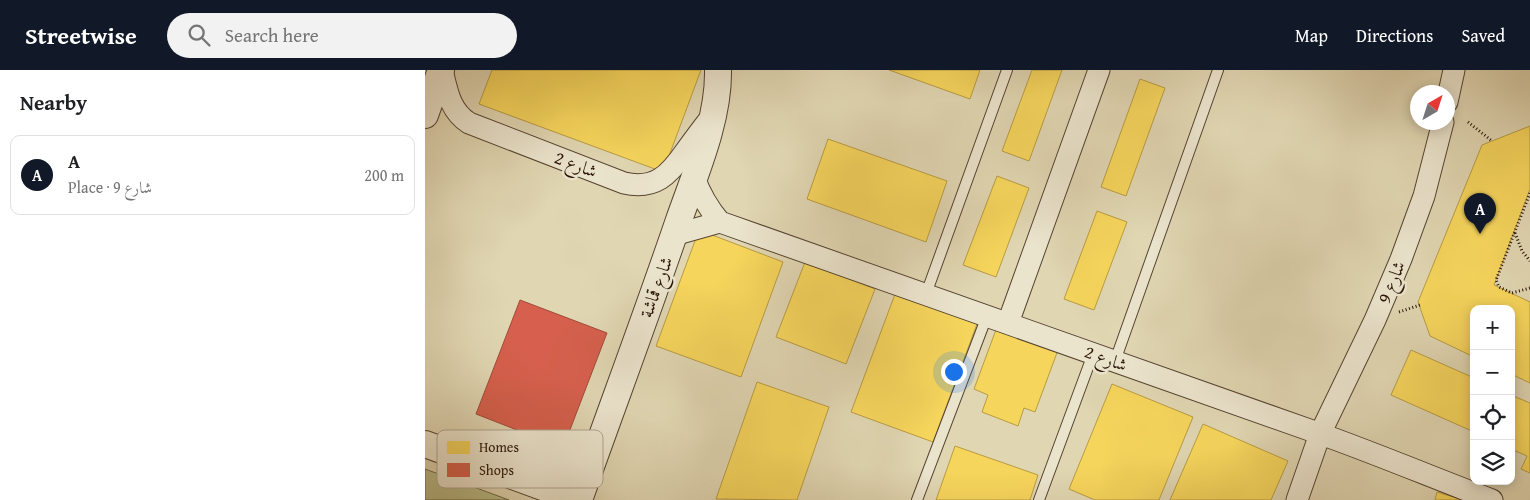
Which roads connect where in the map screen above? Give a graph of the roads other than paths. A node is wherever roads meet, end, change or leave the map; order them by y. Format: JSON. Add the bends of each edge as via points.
{"nodes":[{"id":1,"x":718,"y":70,"type":"edge"},
{"id":2,"x":1007,"y":70,"type":"edge"},
{"id":3,"x":1099,"y":70,"type":"edge"},
{"id":4,"x":1218,"y":70,"type":"edge"},
{"id":5,"x":1454,"y":70,"type":"edge"},
{"id":6,"x":436,"y":78,"type":"edge"},
{"id":7,"x":1451,"y":85,"type":"edge"},
{"id":8,"x":714,"y":112,"type":"junction"},
{"id":9,"x":425,"y":115,"type":"edge"},
{"id":10,"x":1441,"y":130,"type":"edge"},
{"id":11,"x":694,"y":177,"type":"junction"},
{"id":12,"x":719,"y":222,"type":"junction"},
{"id":13,"x":674,"y":235,"type":"junction"},
{"id":14,"x":926,"y":294,"type":"junction"},
{"id":15,"x":987,"y":316,"type":"junction"},
{"id":16,"x":1008,"y":323,"type":"junction"},
{"id":17,"x":1093,"y":354,"type":"junction"},
{"id":18,"x":1115,"y":362,"type":"junction"},
{"id":19,"x":603,"y":431,"type":"edge"},
{"id":20,"x":1320,"y":434,"type":"junction"},
{"id":21,"x":425,"y":444,"type":"edge"},
{"id":22,"x":437,"y":448,"type":"edge"},
{"id":23,"x":545,"y":488,"type":"edge"},
{"id":24,"x":582,"y":488,"type":"edge"},
{"id":25,"x":578,"y":500,"type":"edge"},
{"id":26,"x":917,"y":500,"type":"edge"},
{"id":27,"x":1039,"y":500,"type":"edge"},
{"id":28,"x":1297,"y":500,"type":"edge"},
{"id":29,"x":1492,"y":500,"type":"edge"}],
"edges":[{"from":1,"to":8,"type":"street","name":"شارع قماشة"},
{"from":2,"to":14,"type":"lane"},
{"from":3,"to":16,"type":"street"},
{"from":4,"to":18,"type":"lane"},
{"from":5,"to":7,"type":"street"},
{"from":6,"to":8,"type":"street","name":"شارع 2","via":[[454,109],[469,123],[632,185],[649,184],[671,171]]},
{"from":6,"to":9,"type":"street"},
{"from":8,"to":11,"type":"street","name":"شارع قماشة"},
{"from":10,"to":20,"type":"street","name":"شارع 9","via":[[1401,259]]},
{"from":11,"to":12,"type":"street","via":[[708,208]]},
{"from":11,"to":13,"type":"street","name":"شارع قماشة"},
{"from":12,"to":13,"type":"street"},
{"from":12,"to":14,"type":"street","name":"شارع 2"},
{"from":13,"to":19,"type":"street","name":"شارع قماشة"},
{"from":14,"to":15,"type":"street","name":"شارع 2"},
{"from":15,"to":16,"type":"street","name":"شارع 2"},
{"from":15,"to":26,"type":"lane"},
{"from":16,"to":17,"type":"street","name":"شارع 2"},
{"from":17,"to":18,"type":"street","name":"شارع 2"},
{"from":17,"to":27,"type":"lane"},
{"from":18,"to":20,"type":"street","name":"شارع 2"},
{"from":20,"to":28,"type":"street","name":"شارع 9"},
{"from":20,"to":29,"type":"street","name":"شارع 2"},
{"from":21,"to":22,"type":"street"},
{"from":23,"to":25,"type":"street"},
{"from":24,"to":25,"type":"street","name":"شارع قماشة"}]}
